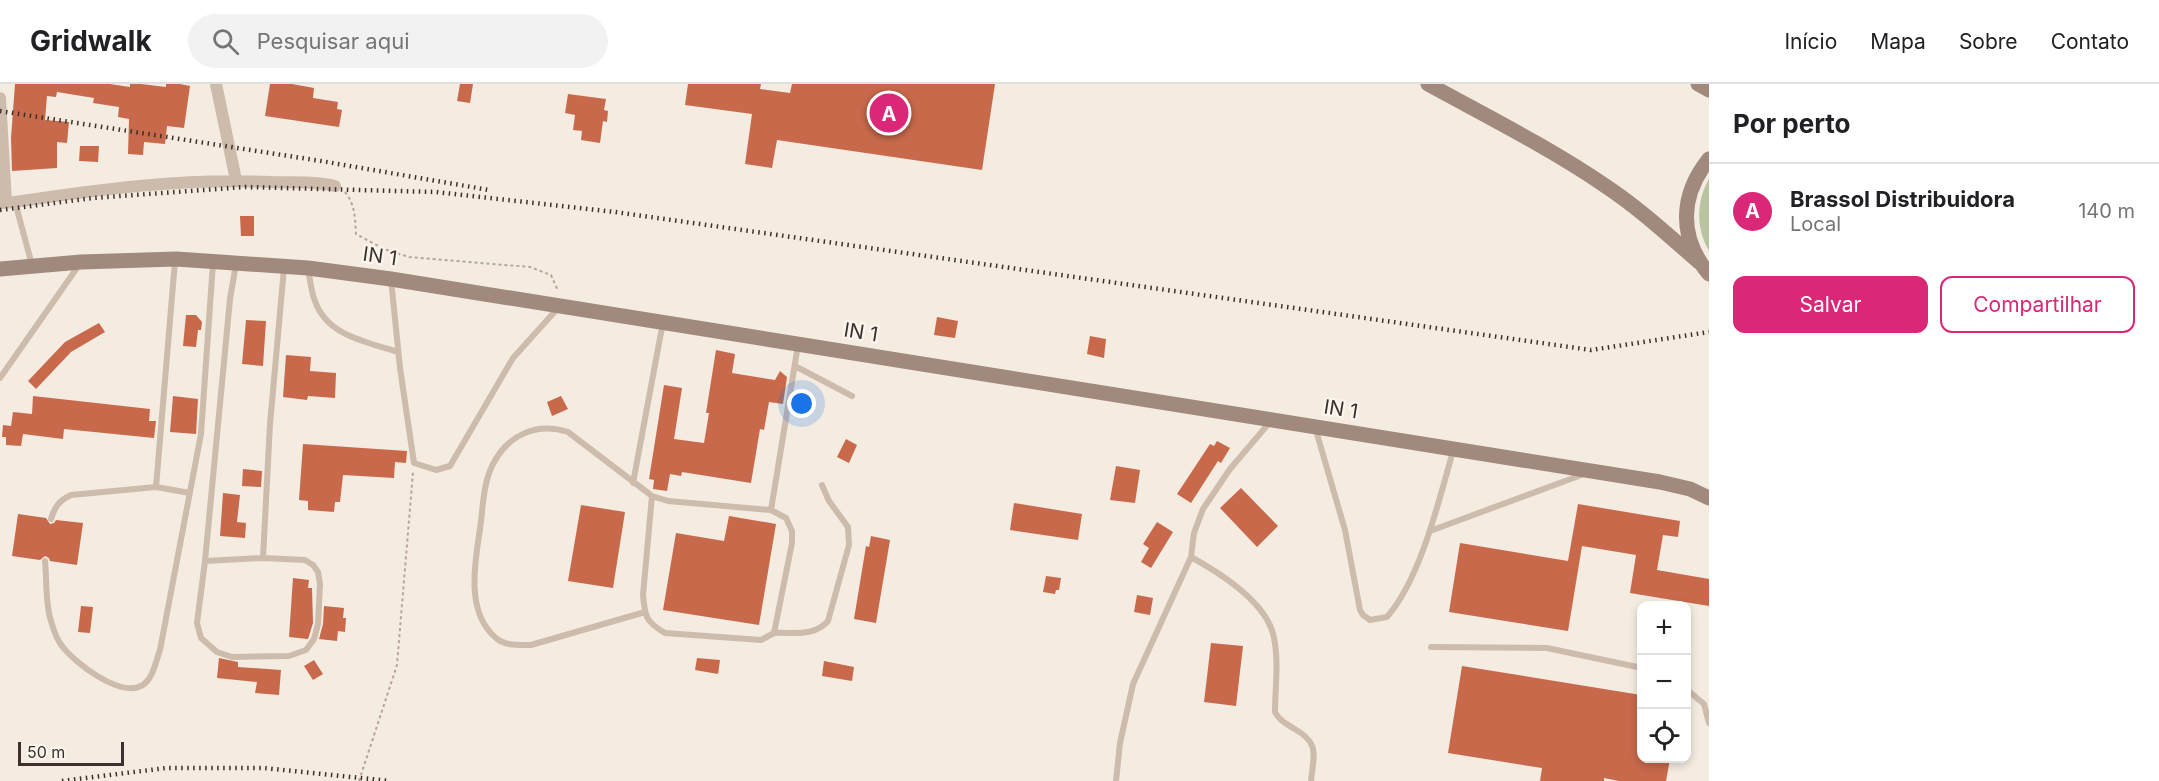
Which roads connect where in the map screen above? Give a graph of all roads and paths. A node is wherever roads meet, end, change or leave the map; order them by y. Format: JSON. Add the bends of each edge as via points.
{"nodes":[{"id":1,"x":216,"y":84,"type":"edge"},
{"id":2,"x":1428,"y":84,"type":"edge"},
{"id":3,"x":1698,"y":84,"type":"edge"},
{"id":4,"x":1709,"y":90,"type":"edge"},
{"id":5,"x":0,"y":98,"type":"edge"},
{"id":6,"x":1709,"y":159,"type":"edge"},
{"id":7,"x":236,"y":180,"type":"junction"},
{"id":8,"x":335,"y":186,"type":"joint"},
{"id":9,"x":7,"y":202,"type":"edge"},
{"id":10,"x":176,"y":259,"type":"junction"},
{"id":11,"x":81,"y":262,"type":"junction"},
{"id":12,"x":213,"y":262,"type":"junction"},
{"id":13,"x":236,"y":264,"type":"junction"},
{"id":14,"x":32,"y":265,"type":"junction"},
{"id":15,"x":284,"y":267,"type":"junction"},
{"id":16,"x":308,"y":268,"type":"junction"},
{"id":17,"x":1704,"y":268,"type":"edge"},
{"id":18,"x":0,"y":269,"type":"edge"},
{"id":19,"x":391,"y":279,"type":"junction"},
{"id":20,"x":561,"y":306,"type":"junction"},
{"id":21,"x":663,"y":322,"type":"junction"},
{"id":22,"x":799,"y":343,"type":"junction"},
{"id":23,"x":398,"y":352,"type":"junction"},
{"id":24,"x":795,"y":366,"type":"junction"},
{"id":25,"x":0,"y":378,"type":"edge"},
{"id":26,"x":852,"y":396,"type":"dead end"},
{"id":27,"x":1272,"y":420,"type":"junction"},
{"id":28,"x":1314,"y":426,"type":"junction"},
{"id":29,"x":1454,"y":449,"type":"junction"},
{"id":30,"x":414,"y":463,"type":"junction"},
{"id":31,"x":1591,"y":471,"type":"junction"},
{"id":32,"x":633,"y":483,"type":"junction"},
{"id":33,"x":822,"y":485,"type":"dead end"},
{"id":34,"x":156,"y":487,"type":"junction"},
{"id":35,"x":1690,"y":489,"type":"junction"},
{"id":36,"x":1709,"y":489,"type":"edge"},
{"id":37,"x":190,"y":493,"type":"junction"},
{"id":38,"x":652,"y":496,"type":"junction"},
{"id":39,"x":1709,"y":498,"type":"edge"},
{"id":40,"x":771,"y":510,"type":"junction"},
{"id":41,"x":51,"y":519,"type":"dead end"},
{"id":42,"x":1430,"y":531,"type":"junction"},
{"id":43,"x":1191,"y":557,"type":"junction"},
{"id":44,"x":263,"y":558,"type":"junction"},
{"id":45,"x":45,"y":561,"type":"dead end"},
{"id":46,"x":205,"y":561,"type":"junction"},
{"id":47,"x":645,"y":612,"type":"junction"},
{"id":48,"x":774,"y":633,"type":"junction"},
{"id":49,"x":1431,"y":647,"type":"dead end"},
{"id":50,"x":1637,"y":667,"type":"edge"},
{"id":51,"x":1691,"y":693,"type":"edge"},
{"id":52,"x":1709,"y":723,"type":"edge"},
{"id":53,"x":359,"y":781,"type":"edge"},
{"id":54,"x":1116,"y":781,"type":"edge"},
{"id":55,"x":1311,"y":781,"type":"edge"}],
"edges":[{"from":1,"to":7,"type":"street"},
{"from":2,"to":17,"type":"street","via":[[1605,185]]},
{"from":3,"to":4,"type":"street"},
{"from":5,"to":9,"type":"street"},
{"from":6,"to":17,"type":"street","via":[[1693,183],[1686,209],[1688,237]]},
{"from":7,"to":8,"type":"street"},
{"from":7,"to":9,"type":"street","via":[[107,188]]},
{"from":8,"to":20,"type":"path","via":[[351,199],[356,234],[384,249],[409,257],[530,267],[551,275]]},
{"from":9,"to":14,"type":"lane"},
{"from":10,"to":11,"type":"street","name":"IN 1"},
{"from":10,"to":12,"type":"street","name":"IN 1"},
{"from":10,"to":34,"type":"lane"},
{"from":11,"to":14,"type":"street","name":"IN 1"},
{"from":11,"to":25,"type":"lane"},
{"from":12,"to":13,"type":"street","name":"IN 1"},
{"from":12,"to":37,"type":"lane","via":[[201,435]]},
{"from":13,"to":15,"type":"street","name":"IN 1"},
{"from":13,"to":46,"type":"lane"},
{"from":14,"to":18,"type":"street","name":"IN 1"},
{"from":15,"to":16,"type":"street","name":"IN 1"},
{"from":15,"to":44,"type":"lane"},
{"from":16,"to":19,"type":"street","name":"IN 1"},
{"from":16,"to":23,"type":"lane","via":[[315,301],[325,320],[342,334]]},
{"from":19,"to":20,"type":"street","name":"IN 1"},
{"from":19,"to":23,"type":"lane"},
{"from":20,"to":21,"type":"street","name":"IN 1"},
{"from":20,"to":30,"type":"lane","via":[[513,358],[450,466],[436,470]]},
{"from":21,"to":22,"type":"street","name":"IN 1"},
{"from":21,"to":32,"type":"lane"},
{"from":22,"to":24,"type":"lane"},
{"from":22,"to":27,"type":"street","name":"IN 1"},
{"from":23,"to":30,"type":"lane"},
{"from":24,"to":26,"type":"lane"},
{"from":24,"to":40,"type":"lane"},
{"from":27,"to":28,"type":"street","name":"IN 1"},
{"from":27,"to":43,"type":"lane","via":[[1230,469],[1203,509]]},
{"from":28,"to":29,"type":"street","name":"IN 1"},
{"from":28,"to":42,"type":"lane","via":[[1345,530],[1363,615],[1377,620],[1387,617],[1395,607]]},
{"from":29,"to":31,"type":"street","name":"IN 1"},
{"from":29,"to":42,"type":"lane"},
{"from":30,"to":53,"type":"path","via":[[397,665]]},
{"from":31,"to":35,"type":"street","name":"IN 1"},
{"from":31,"to":42,"type":"lane"},
{"from":32,"to":38,"type":"lane"},
{"from":32,"to":47,"type":"lane","via":[[568,432],[554,427],[537,428],[504,447],[492,466],[486,487],[474,571],[477,604],[484,624],[496,638],[511,645],[531,645]]},
{"from":33,"to":48,"type":"lane","via":[[848,527],[849,545],[828,621],[813,632]]},
{"from":34,"to":37,"type":"lane"},
{"from":34,"to":41,"type":"lane","via":[[71,495],[55,507]]},
{"from":35,"to":36,"type":"street"},
{"from":35,"to":39,"type":"street","name":"IN 1"},
{"from":37,"to":45,"type":"lane","via":[[160,650],[149,678],[141,686],[110,682],[89,671],[62,645],[50,620]]},
{"from":38,"to":40,"type":"lane","via":[[668,501]]},
{"from":38,"to":47,"type":"lane","via":[[643,595]]},
{"from":40,"to":48,"type":"lane","via":[[786,519],[792,531]]},
{"from":43,"to":54,"type":"lane","via":[[1133,684]]},
{"from":43,"to":55,"type":"lane","via":[[1244,594],[1262,610],[1270,624],[1276,657],[1275,712],[1312,742]]},
{"from":44,"to":46,"type":"lane"},
{"from":44,"to":46,"type":"lane","via":[[305,561],[318,572],[318,624],[306,650],[289,656],[232,657],[217,652],[201,638],[196,623]]},
{"from":47,"to":48,"type":"lane","via":[[651,625],[665,633],[761,640]]},
{"from":49,"to":50,"type":"lane","via":[[1547,648]]},
{"from":51,"to":52,"type":"lane","via":[[1704,704]]}]}
